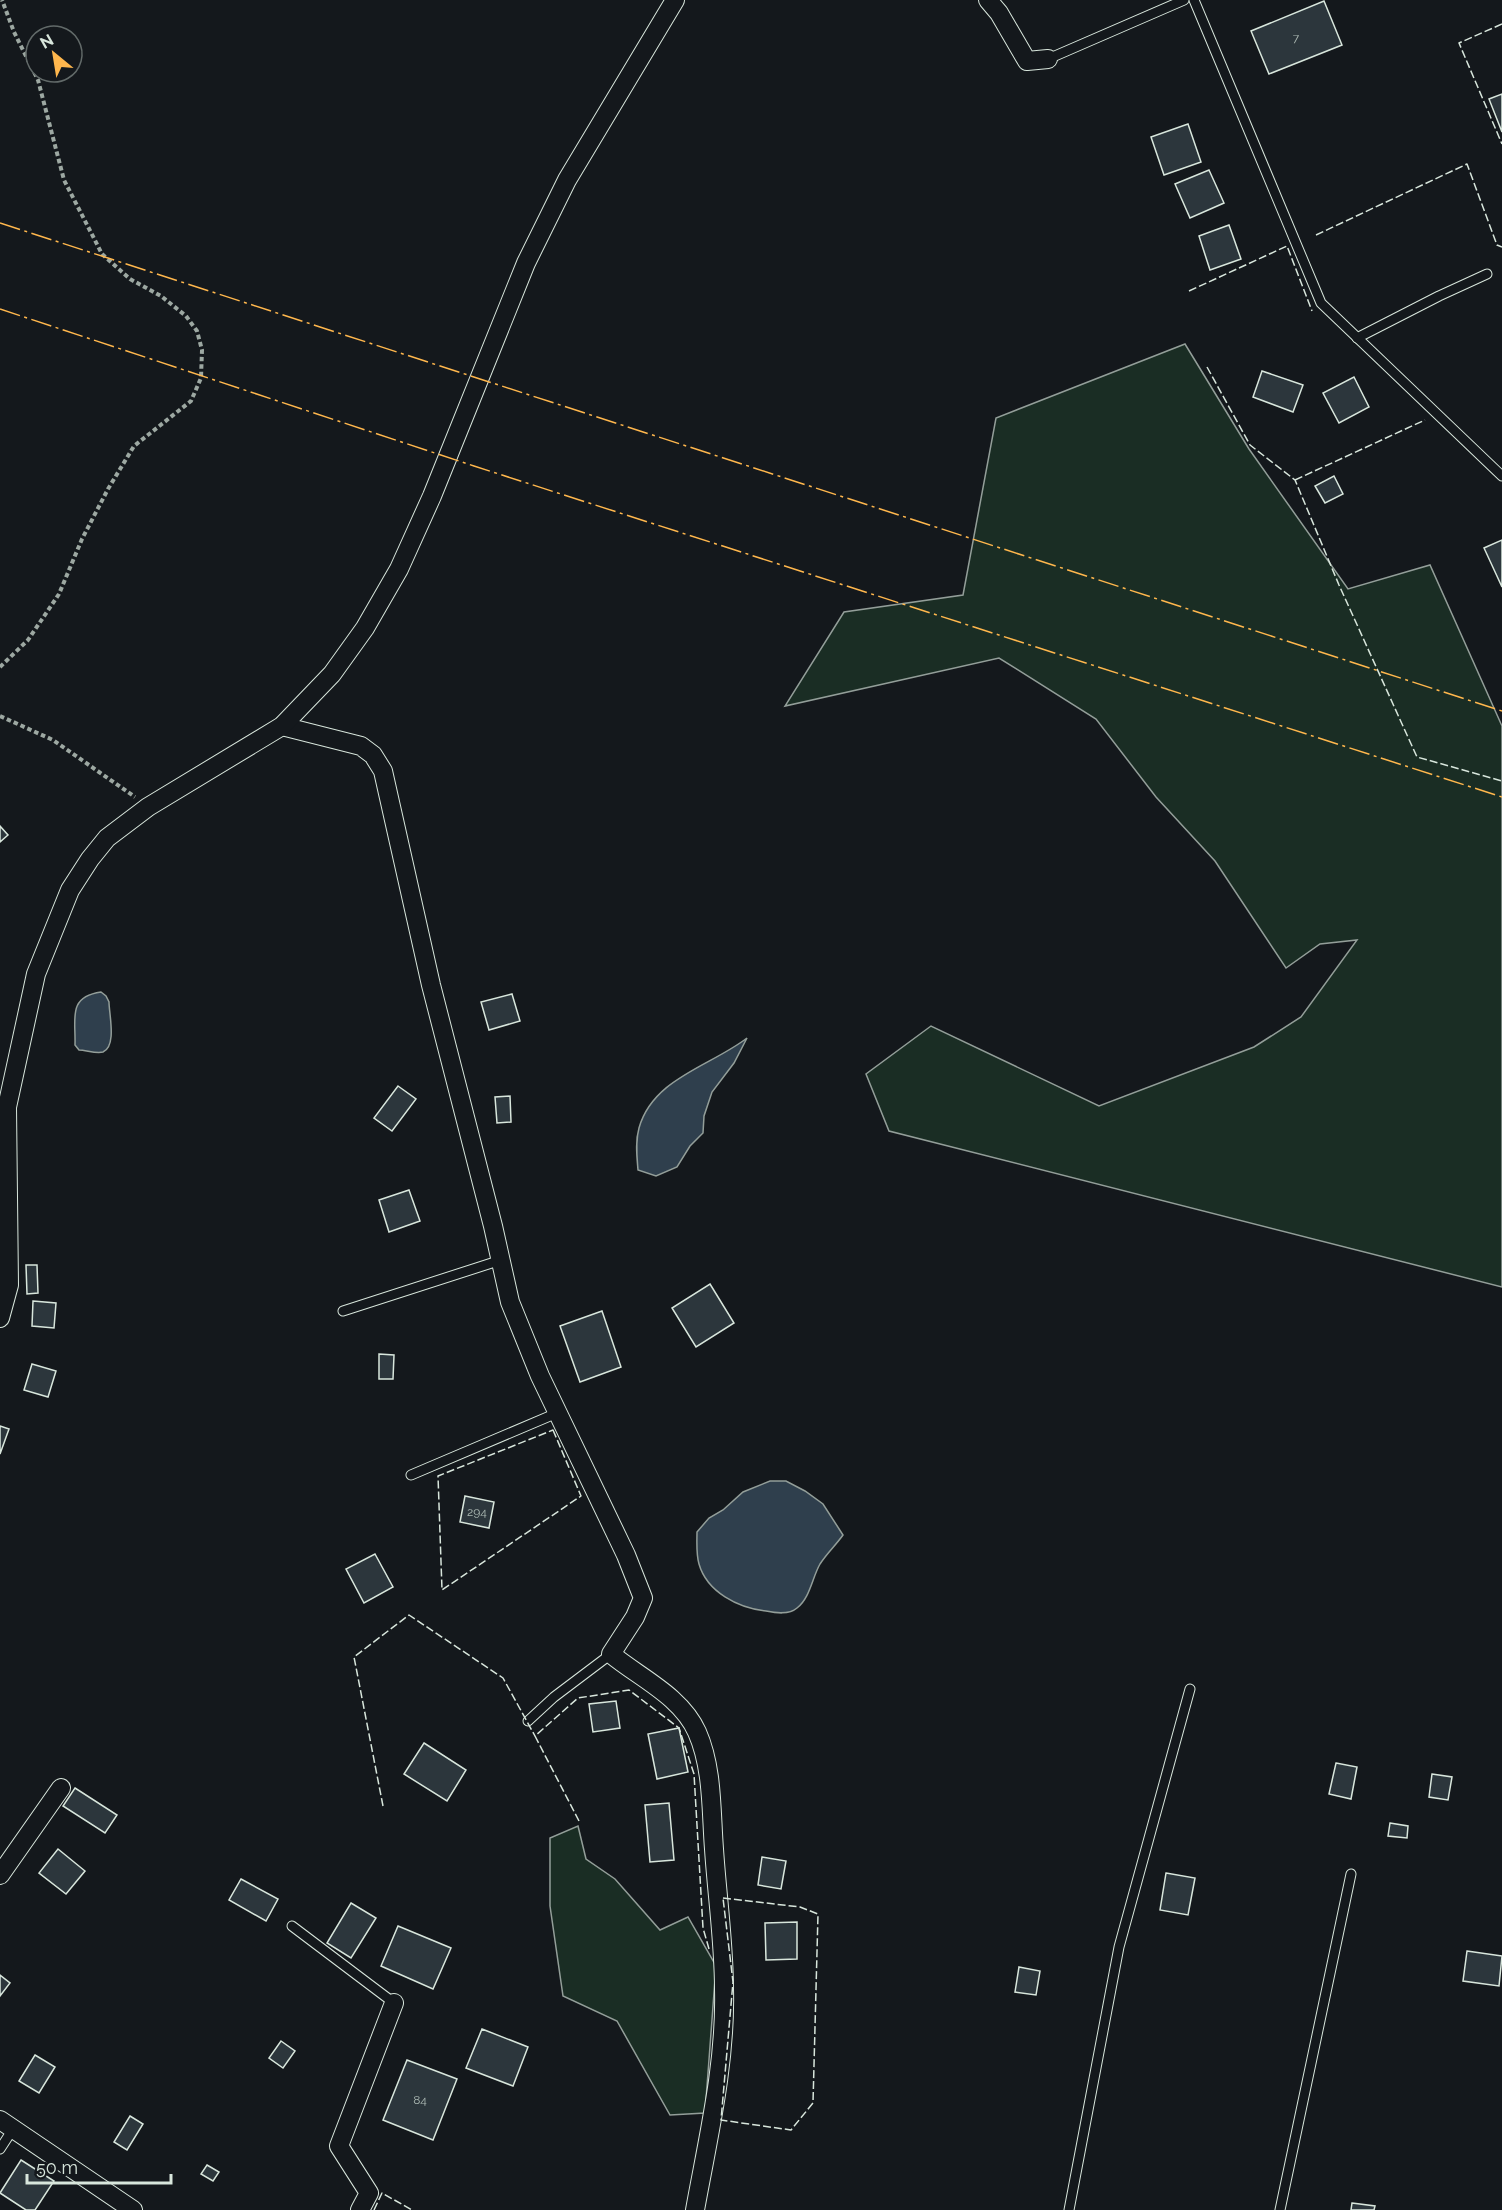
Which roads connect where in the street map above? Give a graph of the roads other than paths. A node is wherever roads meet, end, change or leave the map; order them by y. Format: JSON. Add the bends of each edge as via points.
{"nodes":[{"id":1,"x":675,"y":0,"type":"edge"},
{"id":2,"x":988,"y":0,"type":"edge"},
{"id":3,"x":1184,"y":0,"type":"edge"},
{"id":4,"x":1194,"y":0,"type":"edge"},
{"id":5,"x":1048,"y":59,"type":"joint"},
{"id":6,"x":1487,"y":274,"type":"dead end"},
{"id":7,"x":1357,"y":338,"type":"junction"},
{"id":8,"x":1502,"y":476,"type":"edge"},
{"id":9,"x":282,"y":726,"type":"junction"},
{"id":10,"x":5,"y":1219,"type":"edge"},
{"id":11,"x":501,"y":1260,"type":"junction"},
{"id":12,"x":343,"y":1311,"type":"dead end"},
{"id":13,"x":0,"y":1318,"type":"edge"},
{"id":14,"x":557,"y":1413,"type":"junction"},
{"id":15,"x":411,"y":1475,"type":"dead end"},
{"id":16,"x":610,"y":1654,"type":"junction"},
{"id":17,"x":1190,"y":1689,"type":"dead end"},
{"id":18,"x":528,"y":1721,"type":"dead end"},
{"id":19,"x":61,"y":1788,"type":"dead end"},
{"id":20,"x":1351,"y":1874,"type":"dead end"},
{"id":21,"x":0,"y":1875,"type":"edge"},
{"id":22,"x":292,"y":1926,"type":"dead end"},
{"id":23,"x":394,"y":2003,"type":"joint"},
{"id":24,"x":6,"y":2124,"type":"edge"},
{"id":25,"x":0,"y":2150,"type":"edge"},
{"id":26,"x":133,"y":2210,"type":"edge"},
{"id":27,"x":360,"y":2210,"type":"edge"},
{"id":28,"x":695,"y":2210,"type":"edge"},
{"id":29,"x":1070,"y":2210,"type":"edge"},
{"id":30,"x":1280,"y":2210,"type":"edge"}],
"edges":[{"from":1,"to":9,"type":"street","via":[[567,180],[526,263],[399,569],[365,628],[332,674]]},
{"from":2,"to":5,"type":"street","via":[[1027,61]]},
{"from":3,"to":5,"type":"lane"},
{"from":4,"to":7,"type":"lane","via":[[1321,303]]},
{"from":6,"to":7,"type":"lane"},
{"from":7,"to":8,"type":"lane"},
{"from":9,"to":10,"type":"street","via":[[148,807],[107,838],[70,890],[36,974],[7,1107]]},
{"from":9,"to":11,"type":"street","via":[[361,746],[373,754],[383,771],[431,985]]},
{"from":10,"to":13,"type":"street","via":[[9,1285]]},
{"from":11,"to":12,"type":"lane"},
{"from":11,"to":14,"type":"street","via":[[510,1302]]},
{"from":14,"to":15,"type":"lane"},
{"from":14,"to":16,"type":"street","via":[[626,1555],[643,1599]]},
{"from":16,"to":18,"type":"lane"},
{"from":16,"to":28,"type":"street","via":[[682,1709],[697,1732],[708,1771],[724,1990],[719,2068]]},
{"from":17,"to":29,"type":"lane","via":[[1119,1947]]},
{"from":19,"to":21,"type":"street"},
{"from":20,"to":30,"type":"lane"},
{"from":22,"to":23,"type":"lane"},
{"from":23,"to":27,"type":"street","via":[[339,2146],[369,2193]]},
{"from":24,"to":25,"type":"lane"},
{"from":24,"to":26,"type":"street"}]}
